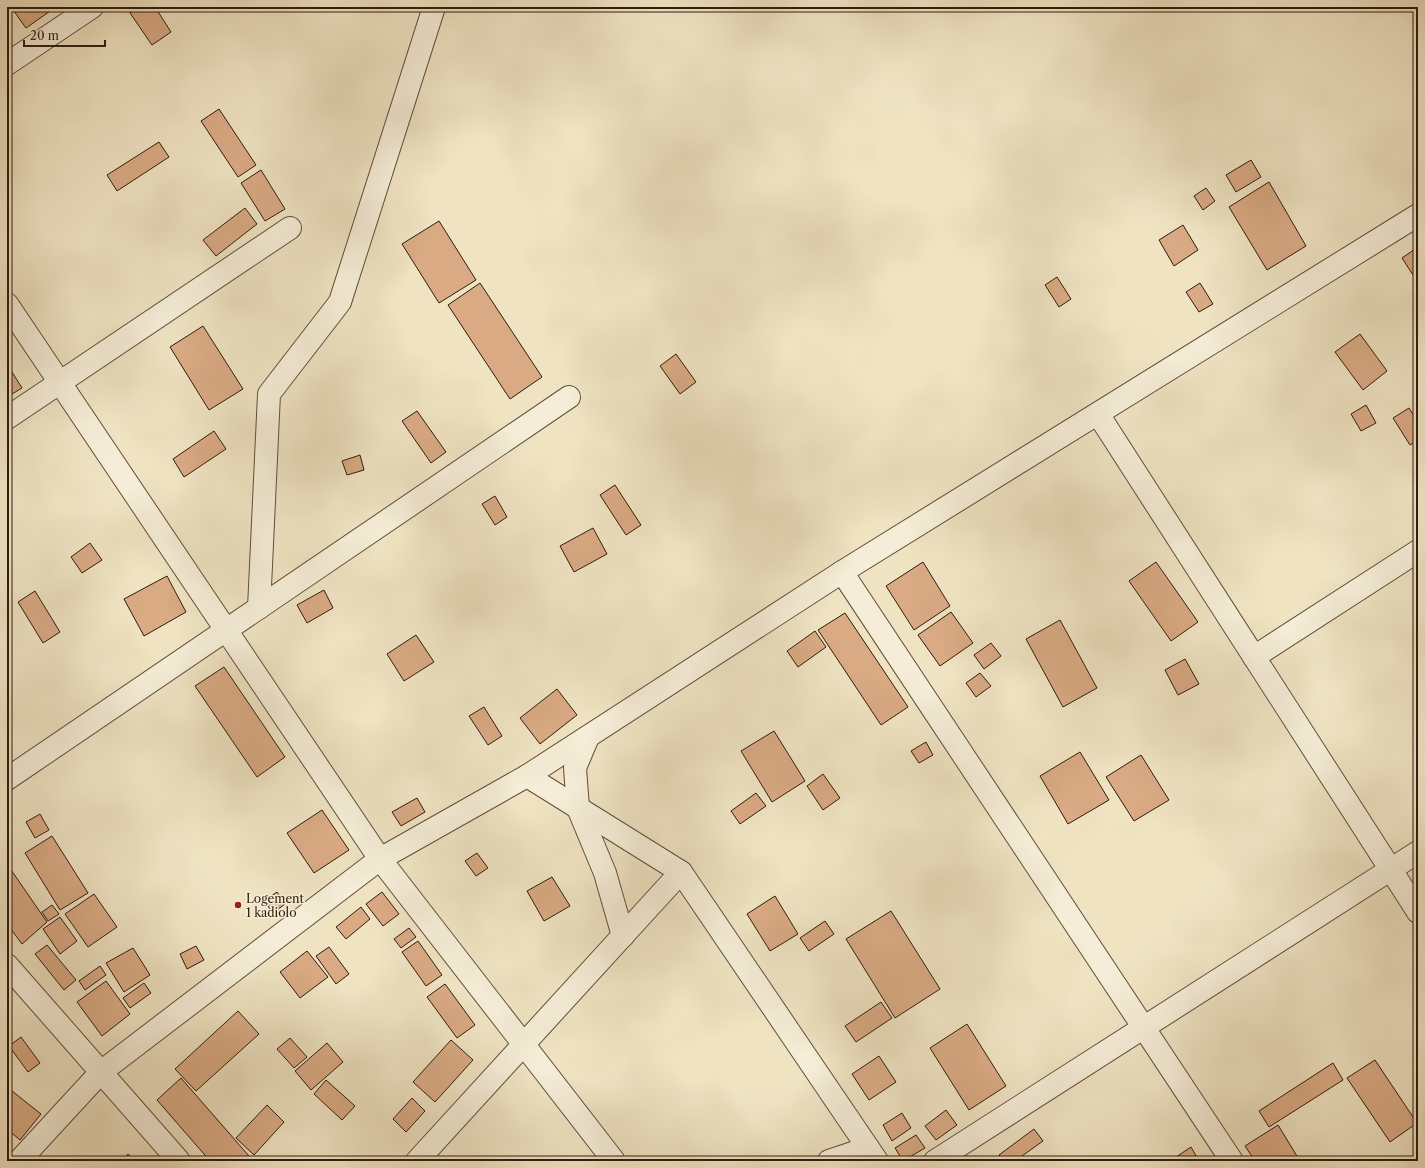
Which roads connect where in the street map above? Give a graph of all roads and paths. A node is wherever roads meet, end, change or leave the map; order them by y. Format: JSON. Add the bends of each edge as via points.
{"nodes":[{"id":1,"x":92,"y":7,"type":"edge"},
{"id":2,"x":434,"y":7,"type":"edge"},
{"id":3,"x":7,"y":64,"type":"edge"},
{"id":4,"x":1418,"y":216,"type":"edge"},
{"id":5,"x":290,"y":228,"type":"dead end"},
{"id":6,"x":7,"y":304,"type":"edge"},
{"id":7,"x":60,"y":382,"type":"junction"},
{"id":8,"x":569,"y":397,"type":"dead end"},
{"id":9,"x":1098,"y":414,"type":"junction"},
{"id":10,"x":7,"y":418,"type":"edge"},
{"id":11,"x":1418,"y":551,"type":"edge"},
{"id":12,"x":842,"y":572,"type":"junction"},
{"id":13,"x":259,"y":608,"type":"junction"},
{"id":14,"x":226,"y":630,"type":"junction"},
{"id":15,"x":1254,"y":657,"type":"junction"},
{"id":16,"x":588,"y":737,"type":"junction"},
{"id":17,"x":527,"y":776,"type":"junction"},
{"id":18,"x":7,"y":779,"type":"edge"},
{"id":19,"x":578,"y":808,"type":"junction"},
{"id":20,"x":1418,"y":852,"type":"edge"},
{"id":21,"x":380,"y":859,"type":"junction"},
{"id":22,"x":1391,"y":869,"type":"junction"},
{"id":23,"x":681,"y":872,"type":"junction"},
{"id":24,"x":1418,"y":912,"type":"edge"},
{"id":25,"x":623,"y":936,"type":"junction"},
{"id":26,"x":7,"y":965,"type":"edge"},
{"id":27,"x":1143,"y":1028,"type":"junction"},
{"id":28,"x":524,"y":1044,"type":"junction"},
{"id":29,"x":101,"y":1072,"type":"junction"},
{"id":30,"x":872,"y":1154,"type":"edge"},
{"id":31,"x":19,"y":1161,"type":"edge"},
{"id":32,"x":179,"y":1161,"type":"edge"},
{"id":33,"x":417,"y":1161,"type":"edge"},
{"id":34,"x":614,"y":1161,"type":"edge"},
{"id":35,"x":830,"y":1161,"type":"edge"},
{"id":36,"x":935,"y":1161,"type":"edge"},
{"id":37,"x":1232,"y":1161,"type":"edge"}],
"edges":[{"from":1,"to":3,"type":"street"},
{"from":2,"to":13,"type":"street","via":[[340,302],[269,394]]},
{"from":4,"to":9,"type":"street"},
{"from":5,"to":7,"type":"street"},
{"from":6,"to":7,"type":"street"},
{"from":7,"to":10,"type":"street"},
{"from":7,"to":14,"type":"street"},
{"from":8,"to":13,"type":"street"},
{"from":9,"to":12,"type":"street"},
{"from":9,"to":15,"type":"street"},
{"from":11,"to":15,"type":"street"},
{"from":12,"to":16,"type":"street"},
{"from":12,"to":27,"type":"street"},
{"from":13,"to":14,"type":"street"},
{"from":14,"to":18,"type":"street"},
{"from":14,"to":21,"type":"street"},
{"from":15,"to":22,"type":"street"},
{"from":16,"to":17,"type":"street"},
{"from":16,"to":19,"type":"street","via":[[575,768]]},
{"from":17,"to":19,"type":"street"},
{"from":17,"to":21,"type":"street"},
{"from":19,"to":23,"type":"street"},
{"from":19,"to":25,"type":"street","via":[[605,873]]},
{"from":20,"to":22,"type":"street"},
{"from":21,"to":28,"type":"street"},
{"from":21,"to":29,"type":"street"},
{"from":22,"to":24,"type":"street"},
{"from":22,"to":27,"type":"street"},
{"from":23,"to":25,"type":"street"},
{"from":23,"to":30,"type":"street"},
{"from":25,"to":28,"type":"street"},
{"from":26,"to":29,"type":"street"},
{"from":27,"to":36,"type":"street"},
{"from":27,"to":37,"type":"street"},
{"from":28,"to":33,"type":"street"},
{"from":28,"to":34,"type":"street"},
{"from":29,"to":31,"type":"street"},
{"from":29,"to":32,"type":"street"},
{"from":30,"to":35,"type":"street"}]}
